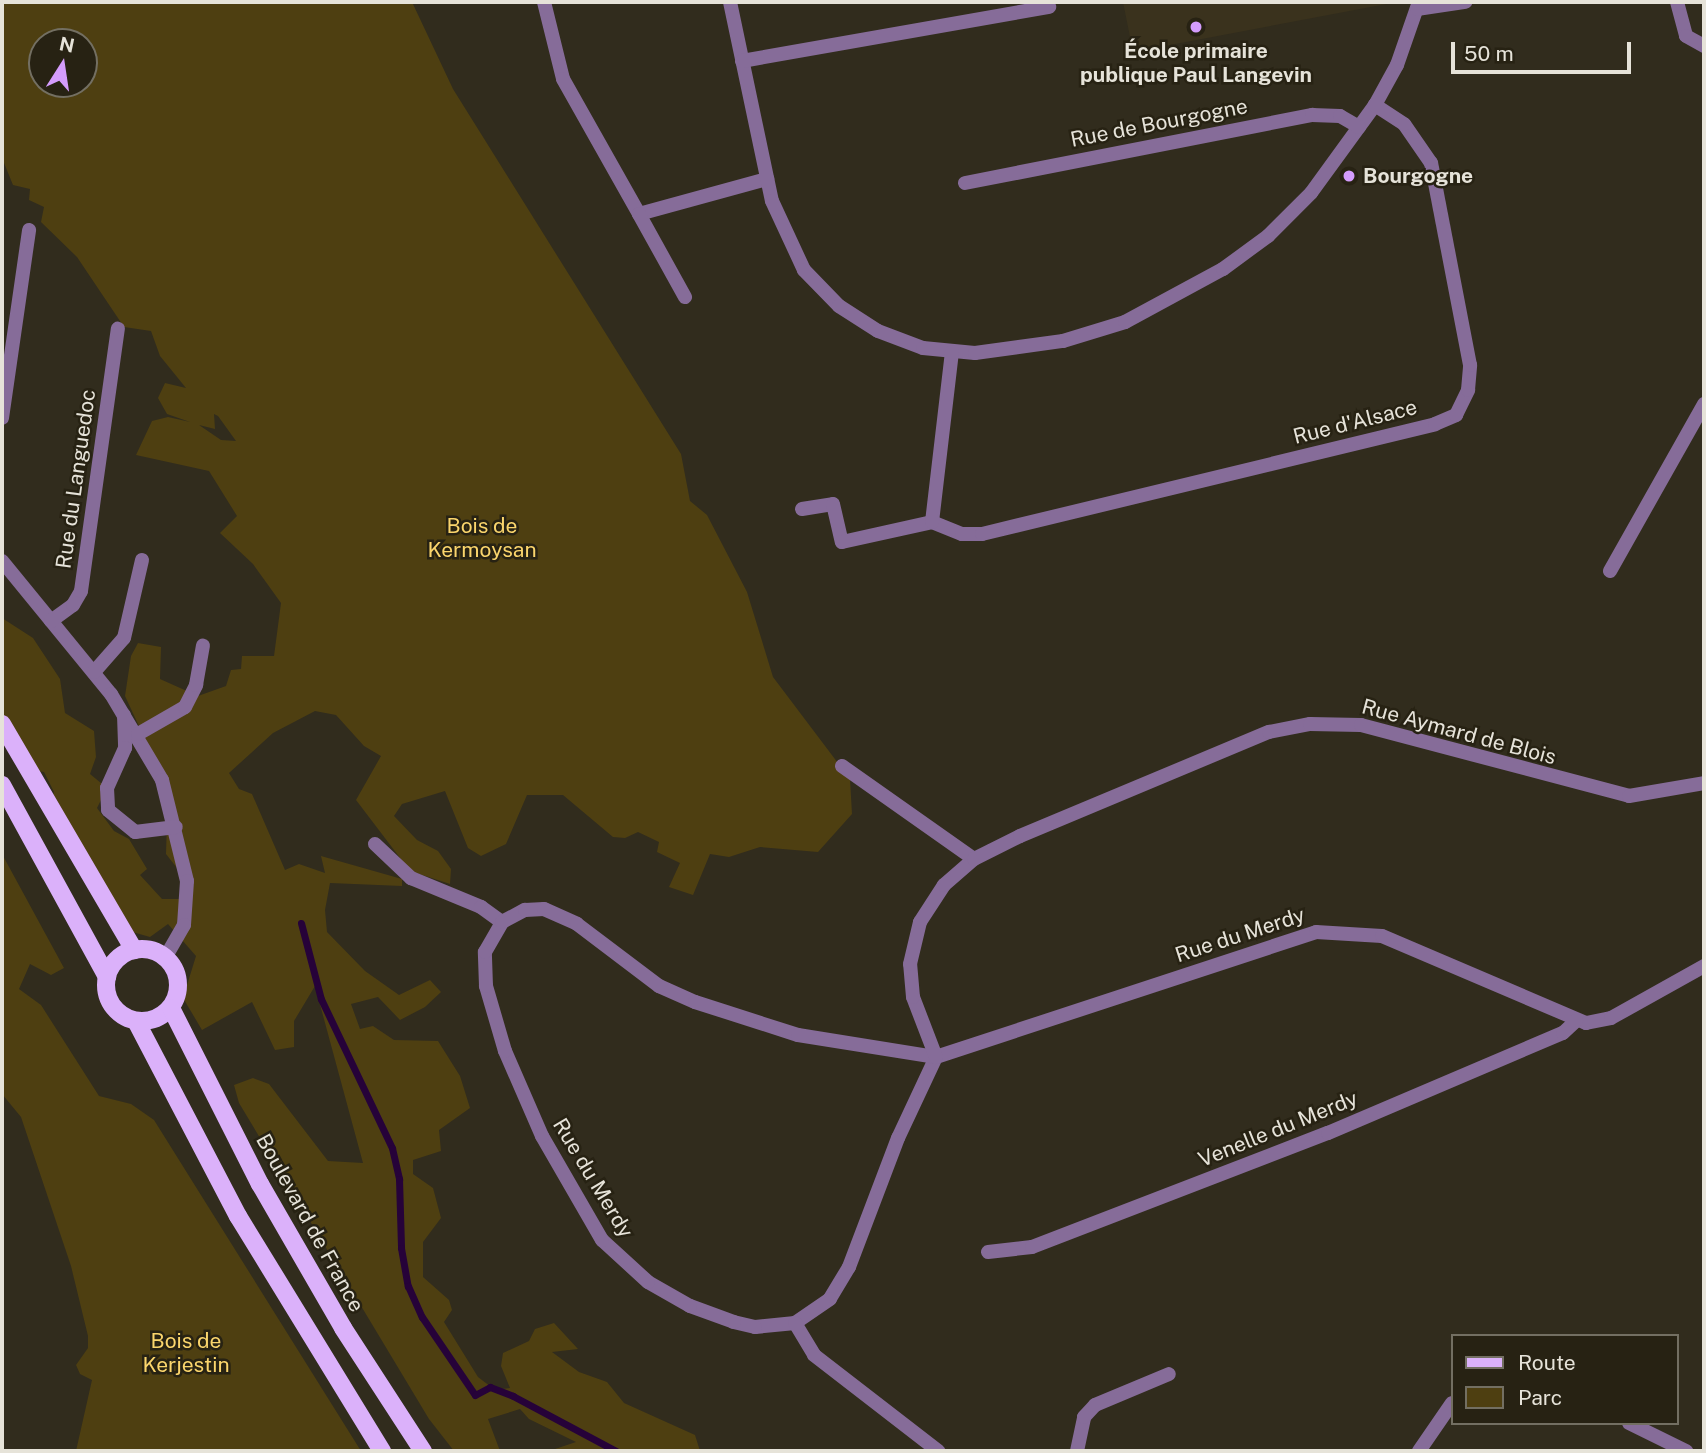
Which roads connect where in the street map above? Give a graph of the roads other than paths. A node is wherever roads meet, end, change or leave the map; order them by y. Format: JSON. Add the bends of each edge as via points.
{"nodes":[{"id":1,"x":544,"y":2,"type":"edge"},
{"id":2,"x":730,"y":2,"type":"edge"},
{"id":3,"x":1465,"y":2,"type":"edge"},
{"id":4,"x":1677,"y":2,"type":"edge"},
{"id":5,"x":1418,"y":6,"type":"edge"},
{"id":6,"x":1049,"y":7,"type":"dead end"},
{"id":7,"x":1704,"y":46,"type":"edge"},
{"id":8,"x":741,"y":61,"type":"junction"},
{"id":9,"x":1375,"y":105,"type":"junction"},
{"id":10,"x":1359,"y":127,"type":"junction"},
{"id":11,"x":767,"y":179,"type":"junction"},
{"id":12,"x":965,"y":183,"type":"dead end"},
{"id":13,"x":639,"y":214,"type":"junction"},
{"id":14,"x":29,"y":230,"type":"dead end"},
{"id":15,"x":685,"y":297,"type":"dead end"},
{"id":16,"x":118,"y":329,"type":"dead end"},
{"id":17,"x":952,"y":352,"type":"junction"},
{"id":18,"x":1704,"y":404,"type":"edge"},
{"id":19,"x":2,"y":418,"type":"edge"},
{"id":20,"x":802,"y":509,"type":"dead end"},
{"id":21,"x":932,"y":522,"type":"junction"},
{"id":22,"x":142,"y":560,"type":"dead end"},
{"id":23,"x":2,"y":561,"type":"edge"},
{"id":24,"x":1610,"y":571,"type":"dead end"},
{"id":25,"x":51,"y":621,"type":"junction"},
{"id":26,"x":203,"y":646,"type":"dead end"},
{"id":27,"x":94,"y":672,"type":"junction"},
{"id":28,"x":123,"y":710,"type":"junction"},
{"id":29,"x":2,"y":724,"type":"edge"},
{"id":30,"x":138,"y":734,"type":"junction"},
{"id":31,"x":149,"y":753,"type":"junction"},
{"id":32,"x":842,"y":766,"type":"dead end"},
{"id":33,"x":118,"y":767,"type":"junction"},
{"id":34,"x":1704,"y":783,"type":"edge"},
{"id":35,"x":2,"y":785,"type":"edge"},
{"id":36,"x":176,"y":827,"type":"junction"},
{"id":37,"x":374,"y":844,"type":"dead end"},
{"id":38,"x":974,"y":859,"type":"junction"},
{"id":39,"x":502,"y":922,"type":"junction"},
{"id":40,"x":134,"y":950,"type":"junction"},
{"id":41,"x":165,"y":958,"type":"junction"},
{"id":42,"x":1704,"y":966,"type":"edge"},
{"id":43,"x":107,"y":977,"type":"junction"},
{"id":44,"x":171,"y":1008,"type":"junction"},
{"id":45,"x":135,"y":1021,"type":"junction"},
{"id":46,"x":1576,"y":1021,"type":"junction"},
{"id":47,"x":936,"y":1058,"type":"junction"},
{"id":48,"x":988,"y":1252,"type":"dead end"},
{"id":49,"x":795,"y":1323,"type":"junction"},
{"id":50,"x":1169,"y":1374,"type":"dead end"},
{"id":51,"x":1450,"y":1406,"type":"edge"},
{"id":52,"x":1633,"y":1425,"type":"edge"},
{"id":53,"x":382,"y":1451,"type":"edge"},
{"id":54,"x":423,"y":1451,"type":"edge"},
{"id":55,"x":938,"y":1451,"type":"edge"},
{"id":56,"x":1077,"y":1451,"type":"edge"},
{"id":57,"x":1419,"y":1451,"type":"edge"},
{"id":58,"x":1686,"y":1451,"type":"edge"}],
"edges":[{"from":1,"to":13,"type":"street","via":[[563,79]]},
{"from":2,"to":8,"type":"street"},
{"from":3,"to":5,"type":"street"},
{"from":4,"to":7,"type":"street","via":[[1686,36]]},
{"from":5,"to":9,"type":"street","via":[[1397,65]]},
{"from":6,"to":8,"type":"street"},
{"from":8,"to":11,"type":"street"},
{"from":9,"to":10,"type":"street"},
{"from":9,"to":21,"type":"street","name":"Rue d'Alsace","via":[[1404,124],[1431,163],[1469,365],[1468,390],[1456,415],[1435,424],[982,534],[962,534]]},
{"from":10,"to":12,"type":"street","name":"Rue de Bourgogne","via":[[1340,116],[1312,115]]},
{"from":10,"to":17,"type":"street","via":[[1294,211],[1242,256],[1181,295],[1125,322],[1063,341],[1002,352]]},
{"from":11,"to":13,"type":"street"},
{"from":11,"to":17,"type":"street","via":[[786,238],[821,290],[878,331],[903,342]]},
{"from":13,"to":15,"type":"street"},
{"from":14,"to":19,"type":"street"},
{"from":16,"to":25,"type":"street","name":"Rue du Languedoc","via":[[81,591],[73,605]]},
{"from":17,"to":21,"type":"street"},
{"from":18,"to":24,"type":"street"},
{"from":20,"to":21,"type":"street","via":[[833,504],[842,542]]},
{"from":22,"to":27,"type":"street","via":[[124,638]]},
{"from":23,"to":25,"type":"street"},
{"from":25,"to":27,"type":"street"},
{"from":26,"to":30,"type":"street","via":[[196,685],[185,707]]},
{"from":27,"to":28,"type":"street"},
{"from":28,"to":30,"type":"street"},
{"from":28,"to":33,"type":"street","via":[[126,738]]},
{"from":29,"to":40,"type":"main road"},
{"from":30,"to":31,"type":"street"},
{"from":31,"to":33,"type":"street"},
{"from":31,"to":36,"type":"street"},
{"from":32,"to":38,"type":"street"},
{"from":33,"to":36,"type":"street","via":[[107,788],[108,810],[114,819],[145,833]]},
{"from":34,"to":38,"type":"street","name":"Rue Aymard de Blois","via":[[1629,796],[1549,778],[1385,730],[1310,724],[1269,732],[1162,774]]},
{"from":35,"to":43,"type":"main road"},
{"from":36,"to":41,"type":"street","via":[[187,898],[184,925]]},
{"from":37,"to":39,"type":"street","via":[[411,878],[481,907]]},
{"from":38,"to":47,"type":"street","name":"Rue Aymard de Blois","via":[[932,901],[911,949],[913,998]]},
{"from":39,"to":47,"type":"street","name":"Rue du Merdy","via":[[525,910],[544,909],[577,925],[659,986],[695,1002],[798,1035]]},
{"from":39,"to":49,"type":"street","name":"Rue du Merdy","via":[[488,941],[483,963],[494,1016],[526,1104],[602,1240],[648,1282],[700,1311],[755,1327]]},
{"from":40,"to":41,"type":"main road","via":[[154,951]]},
{"from":40,"to":43,"type":"main road","via":[[116,960]]},
{"from":41,"to":44,"type":"main road","via":[[179,986]]},
{"from":42,"to":46,"type":"street","name":"Rue du Merdy","via":[[1611,1018]]},
{"from":43,"to":45,"type":"main road","via":[[112,1006]]},
{"from":44,"to":45,"type":"main road","via":[[155,1020]]},
{"from":44,"to":54,"type":"main road","name":"Boulevard de France","via":[[267,1196],[355,1349]]},
{"from":45,"to":53,"type":"main road","via":[[238,1216]]},
{"from":46,"to":47,"type":"street","name":"Rue du Merdy","via":[[1404,944],[1338,930],[1291,938]]},
{"from":46,"to":48,"type":"street","name":"Venelle du Merdy","via":[[1563,1033],[1328,1133],[1032,1247]]},
{"from":47,"to":49,"type":"street","name":"Rue du Merdy","via":[[898,1138],[849,1267],[821,1308]]},
{"from":49,"to":55,"type":"street","via":[[814,1355]]},
{"from":50,"to":56,"type":"street","via":[[1095,1405],[1084,1417]]},
{"from":51,"to":57,"type":"street"},
{"from":52,"to":58,"type":"street"}]}
